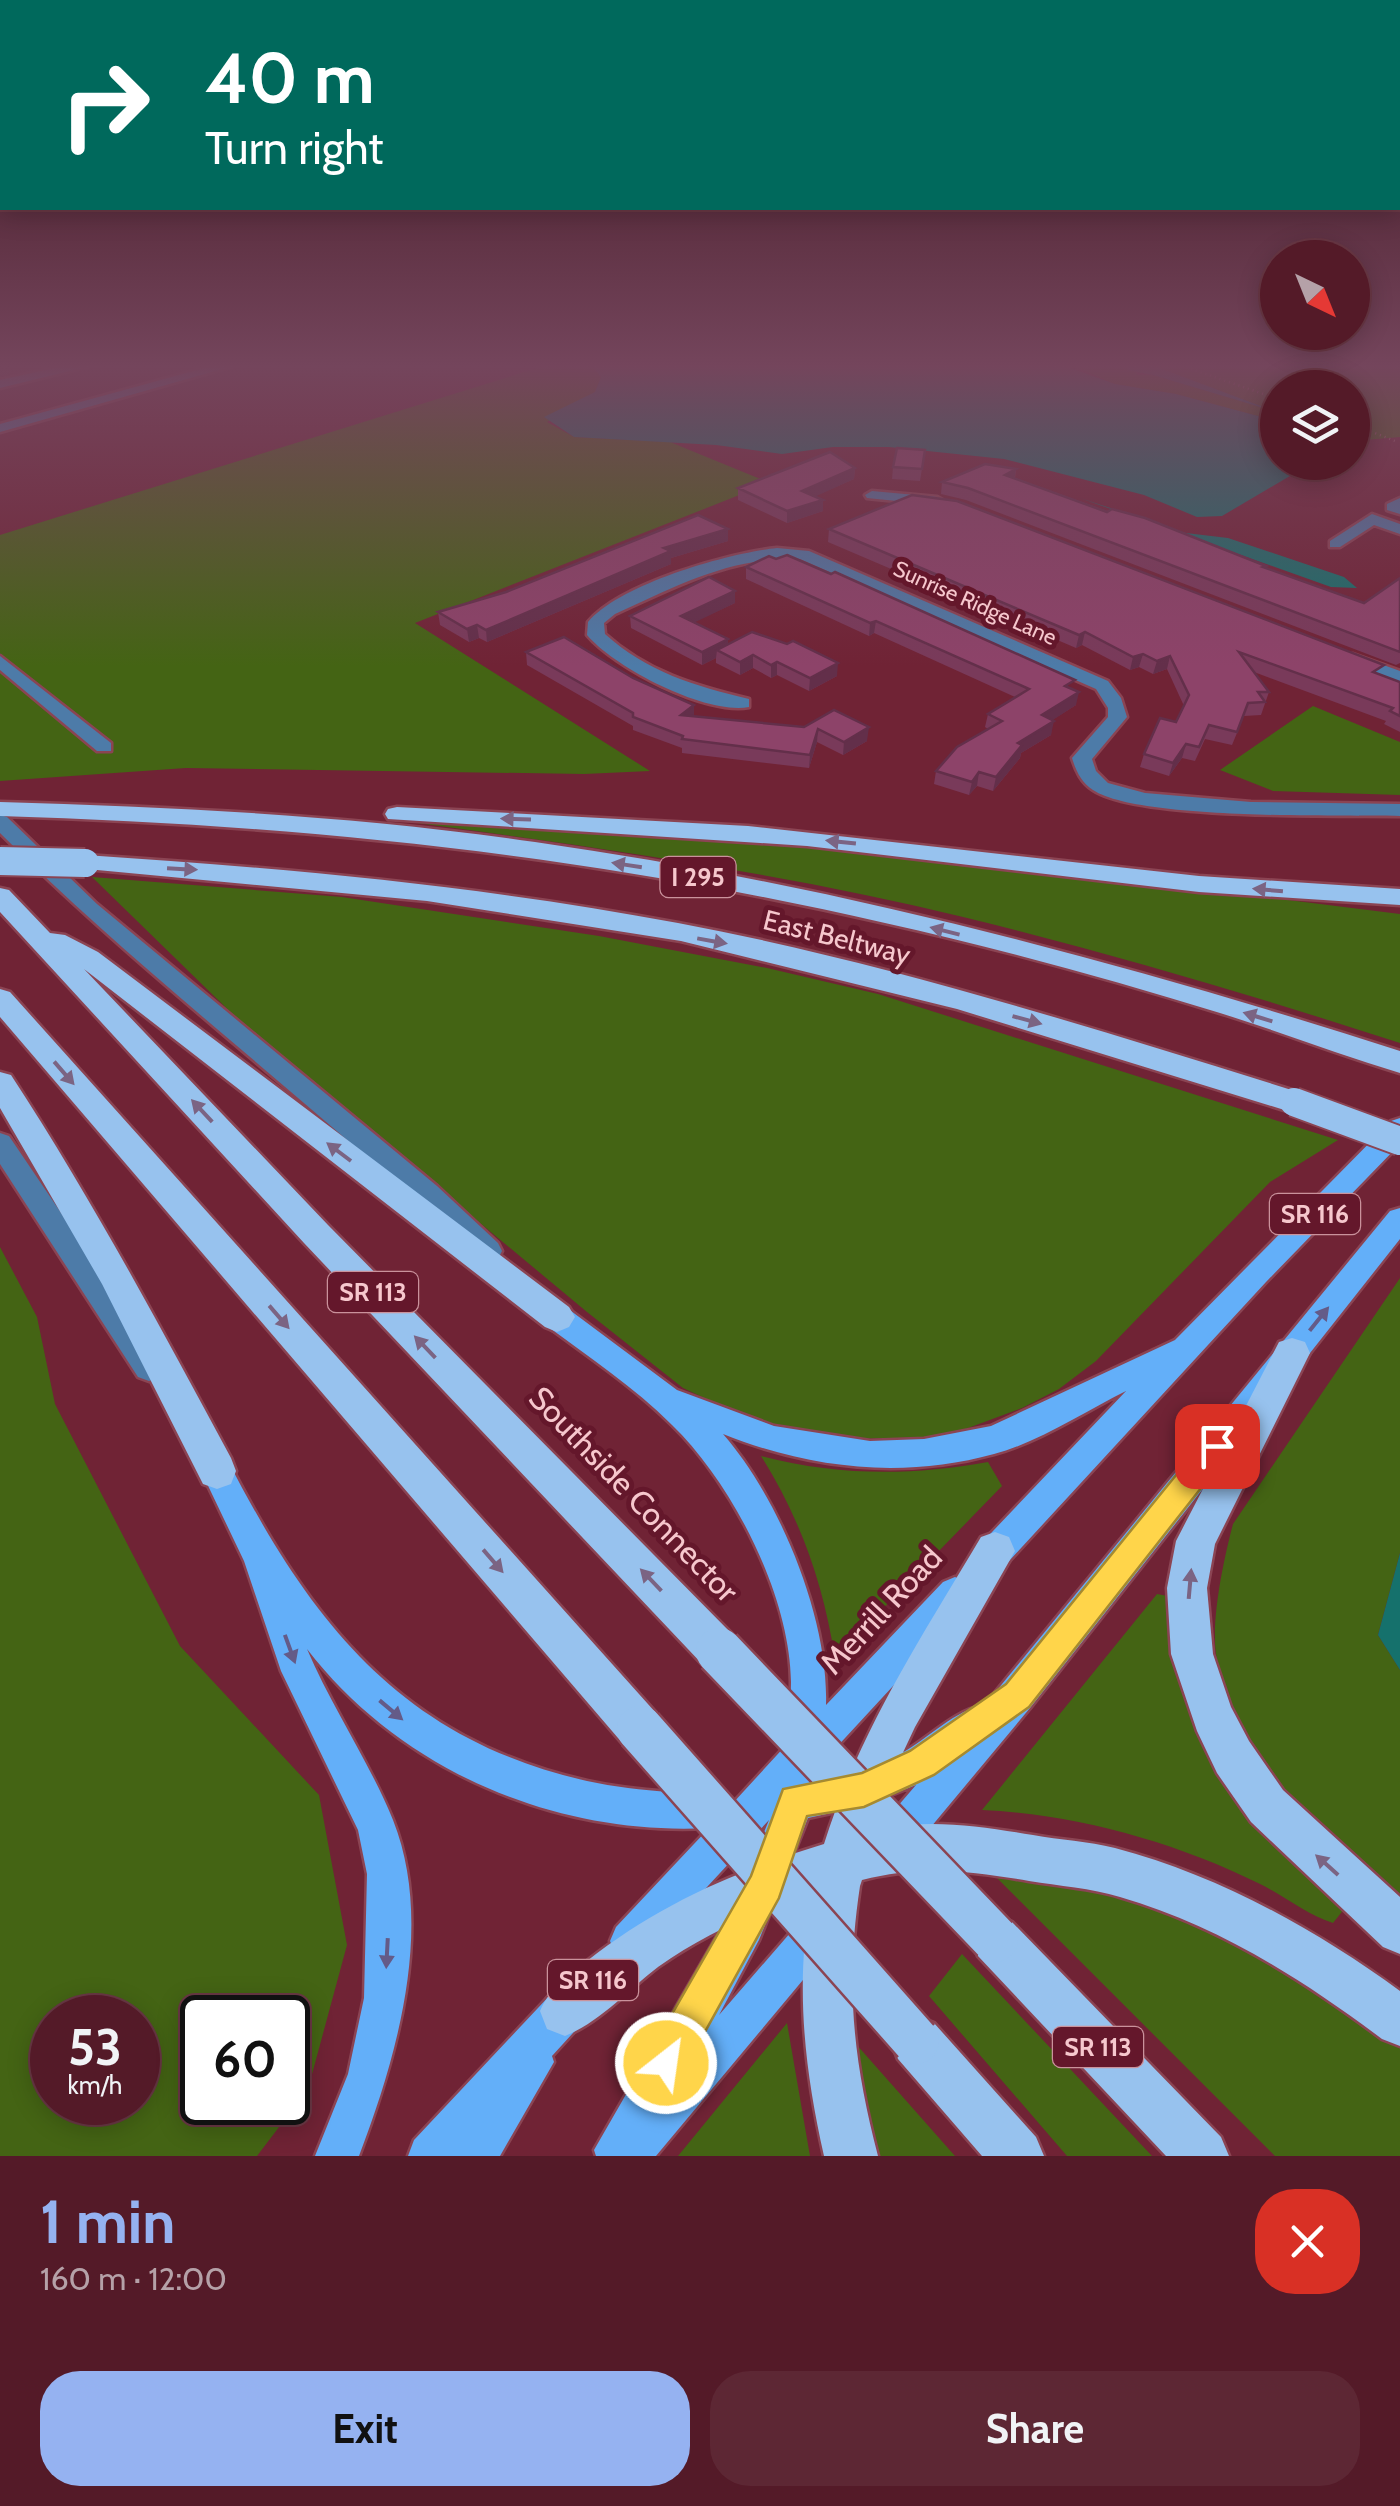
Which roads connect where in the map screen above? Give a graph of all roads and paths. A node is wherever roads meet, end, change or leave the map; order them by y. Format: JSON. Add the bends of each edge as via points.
{"nodes":[{"id":1,"x":872,"y":494,"type":"dead end"},
{"id":2,"x":960,"y":506,"type":"edge"},
{"id":3,"x":1397,"y":506,"type":"edge"},
{"id":4,"x":1372,"y":519,"type":"junction"},
{"id":5,"x":1400,"y":529,"type":"edge"},
{"id":6,"x":1335,"y":544,"type":"dead end"},
{"id":7,"x":1345,"y":656,"type":"edge"},
{"id":8,"x":0,"y":662,"type":"edge"},
{"id":9,"x":1400,"y":677,"type":"edge"},
{"id":10,"x":743,"y":703,"type":"dead end"},
{"id":11,"x":104,"y":746,"type":"dead end"},
{"id":12,"x":14,"y":809,"type":"edge"},
{"id":13,"x":87,"y":810,"type":"junction"},
{"id":14,"x":1400,"y":810,"type":"edge"},
{"id":15,"x":0,"y":822,"type":"edge"},
{"id":16,"x":0,"y":861,"type":"edge"},
{"id":17,"x":0,"y":896,"type":"edge"},
{"id":18,"x":1324,"y":896,"type":"junction"},
{"id":19,"x":1400,"y":897,"type":"edge"},
{"id":20,"x":1400,"y":906,"type":"edge"},
{"id":21,"x":32,"y":929,"type":"junction"},
{"id":22,"x":0,"y":999,"type":"edge"},
{"id":23,"x":1400,"y":1062,"type":"edge"},
{"id":24,"x":0,"y":1083,"type":"edge"},
{"id":25,"x":1400,"y":1128,"type":"edge"},
{"id":26,"x":1400,"y":1141,"type":"edge"},
{"id":27,"x":0,"y":1143,"type":"edge"},
{"id":28,"x":1400,"y":1219,"type":"edge"},
{"id":29,"x":556,"y":1316,"type":"junction"},
{"id":30,"x":1190,"y":1346,"type":"junction"},
{"id":31,"x":1292,"y":1353,"type":"junction"},
{"id":32,"x":665,"y":1397,"type":"junction"},
{"id":33,"x":217,"y":1470,"type":"junction"},
{"id":34,"x":995,"y":1551,"type":"junction"},
{"id":35,"x":260,"y":1557,"type":"junction"},
{"id":36,"x":1017,"y":1695,"type":"junction"},
{"id":37,"x":806,"y":1753,"type":"junction"},
{"id":38,"x":864,"y":1790,"type":"junction"},
{"id":39,"x":776,"y":1803,"type":"junction"},
{"id":40,"x":864,"y":1856,"type":"junction"},
{"id":41,"x":766,"y":1885,"type":"junction"},
{"id":42,"x":833,"y":1913,"type":"junction"},
{"id":43,"x":1400,"y":1930,"type":"edge"},
{"id":44,"x":565,"y":2010,"type":"junction"},
{"id":45,"x":1400,"y":2024,"type":"edge"},
{"id":46,"x":338,"y":2156,"type":"edge"},
{"id":47,"x":430,"y":2156,"type":"edge"},
{"id":48,"x":475,"y":2156,"type":"edge"},
{"id":49,"x":613,"y":2156,"type":"edge"},
{"id":50,"x":627,"y":2156,"type":"edge"},
{"id":51,"x":851,"y":2156,"type":"edge"},
{"id":52,"x":1017,"y":2156,"type":"edge"},
{"id":53,"x":1202,"y":2156,"type":"edge"}],
"edges":[{"from":1,"to":2,"type":"street"},
{"from":3,"to":4,"type":"street"},
{"from":4,"to":5,"type":"street"},
{"from":4,"to":6,"type":"street"},
{"from":7,"to":9,"type":"street"},
{"from":8,"to":11,"type":"street"},
{"from":10,"to":14,"type":"street","name":"Sunrise Ridge Lane","via":[[686,691],[608,648],[596,635],[596,622],[609,610],[732,557],[802,554],[1102,685],[1119,713],[1113,729],[1082,758],[1101,787],[1144,800]]},
{"from":12,"to":13,"type":"highway","name":"East Beltway","number":"I 295"},
{"from":18,"to":13,"type":"highway","one_way":true,"via":[[728,830],[234,807]]},
{"from":23,"to":13,"type":"highway","name":"East Beltway","number":"I 295","one_way":true,"via":[[1005,945],[671,872],[449,838]]},
{"from":15,"to":29,"type":"street","via":[[200,1006],[427,1192]]},
{"from":16,"to":26,"type":"highway","name":"East Beltway","number":"I 295","one_way":true,"bridge":true,"via":[[253,873],[398,889],[764,950],[1080,1034]]},
{"from":17,"to":21,"type":"highway","name":"Southside Connector","number":"SR 113"},
{"from":18,"to":19,"type":"highway"},
{"from":18,"to":20,"type":"highway"},
{"from":29,"to":21,"type":"highway","one_way":true,"via":[[88,958]]},
{"from":53,"to":21,"type":"highway","name":"Southside Connector","number":"SR 113","one_way":true,"bridge":true},
{"from":22,"to":52,"type":"highway","number":"SR 113","one_way":true,"bridge":true},
{"from":24,"to":33,"type":"highway","via":[[119,1280]]},
{"from":25,"to":30,"type":"main road","name":"Merrill Road","number":"SR 116"},
{"from":27,"to":33,"type":"street"},
{"from":31,"to":28,"type":"main road","number":"SR 116","one_way":true},
{"from":29,"to":32,"type":"main road"},
{"from":30,"to":32,"type":"main road","via":[[995,1440],[924,1453],[870,1455],[773,1440]]},
{"from":30,"to":34,"type":"main road","name":"Merrill Road","number":"SR 116"},
{"from":31,"to":36,"type":"main road","number":"SR 116"},
{"from":43,"to":31,"type":"highway","one_way":true,"via":[[1267,1806],[1212,1716],[1192,1654],[1187,1588],[1196,1541]]},
{"from":32,"to":37,"type":"main road","via":[[718,1452],[751,1502],[779,1565],[809,1680]]},
{"from":33,"to":35,"type":"main road"},
{"from":34,"to":37,"type":"main road","name":"Merrill Road","number":"SR 116"},
{"from":34,"to":38,"type":"highway","via":[[889,1733]]},
{"from":35,"to":39,"type":"main road","one_way":true,"via":[[345,1666],[391,1712],[459,1756],[542,1788],[645,1810],[685,1813]]},
{"from":35,"to":46,"type":"main road","one_way":true,"via":[[293,1659],[376,1826],[386,1874],[385,1998],[369,2074]]},
{"from":36,"to":38,"type":"main road","via":[[922,1763]]},
{"from":36,"to":40,"type":"main road","number":"SR 116"},
{"from":37,"to":39,"type":"main road","name":"Merrill Road","number":"SR 116"},
{"from":38,"to":39,"type":"main road"},
{"from":38,"to":40,"type":"highway"},
{"from":39,"to":41,"type":"main road"},
{"from":39,"to":44,"type":"main road","name":"Merrill Road","number":"SR 116"},
{"from":40,"to":41,"type":"highway"},
{"from":40,"to":42,"type":"highway"},
{"from":40,"to":45,"type":"highway","via":[[930,1846],[1116,1872],[1241,1921],[1348,1981]]},
{"from":41,"to":44,"type":"highway","via":[[689,1919]]},
{"from":41,"to":49,"type":"main road"},
{"from":42,"to":50,"type":"main road"},
{"from":42,"to":51,"type":"highway","via":[[827,2042]]},
{"from":44,"to":47,"type":"main road","name":"Merrill Road","number":"SR 116"},
{"from":44,"to":48,"type":"main road"}]}
